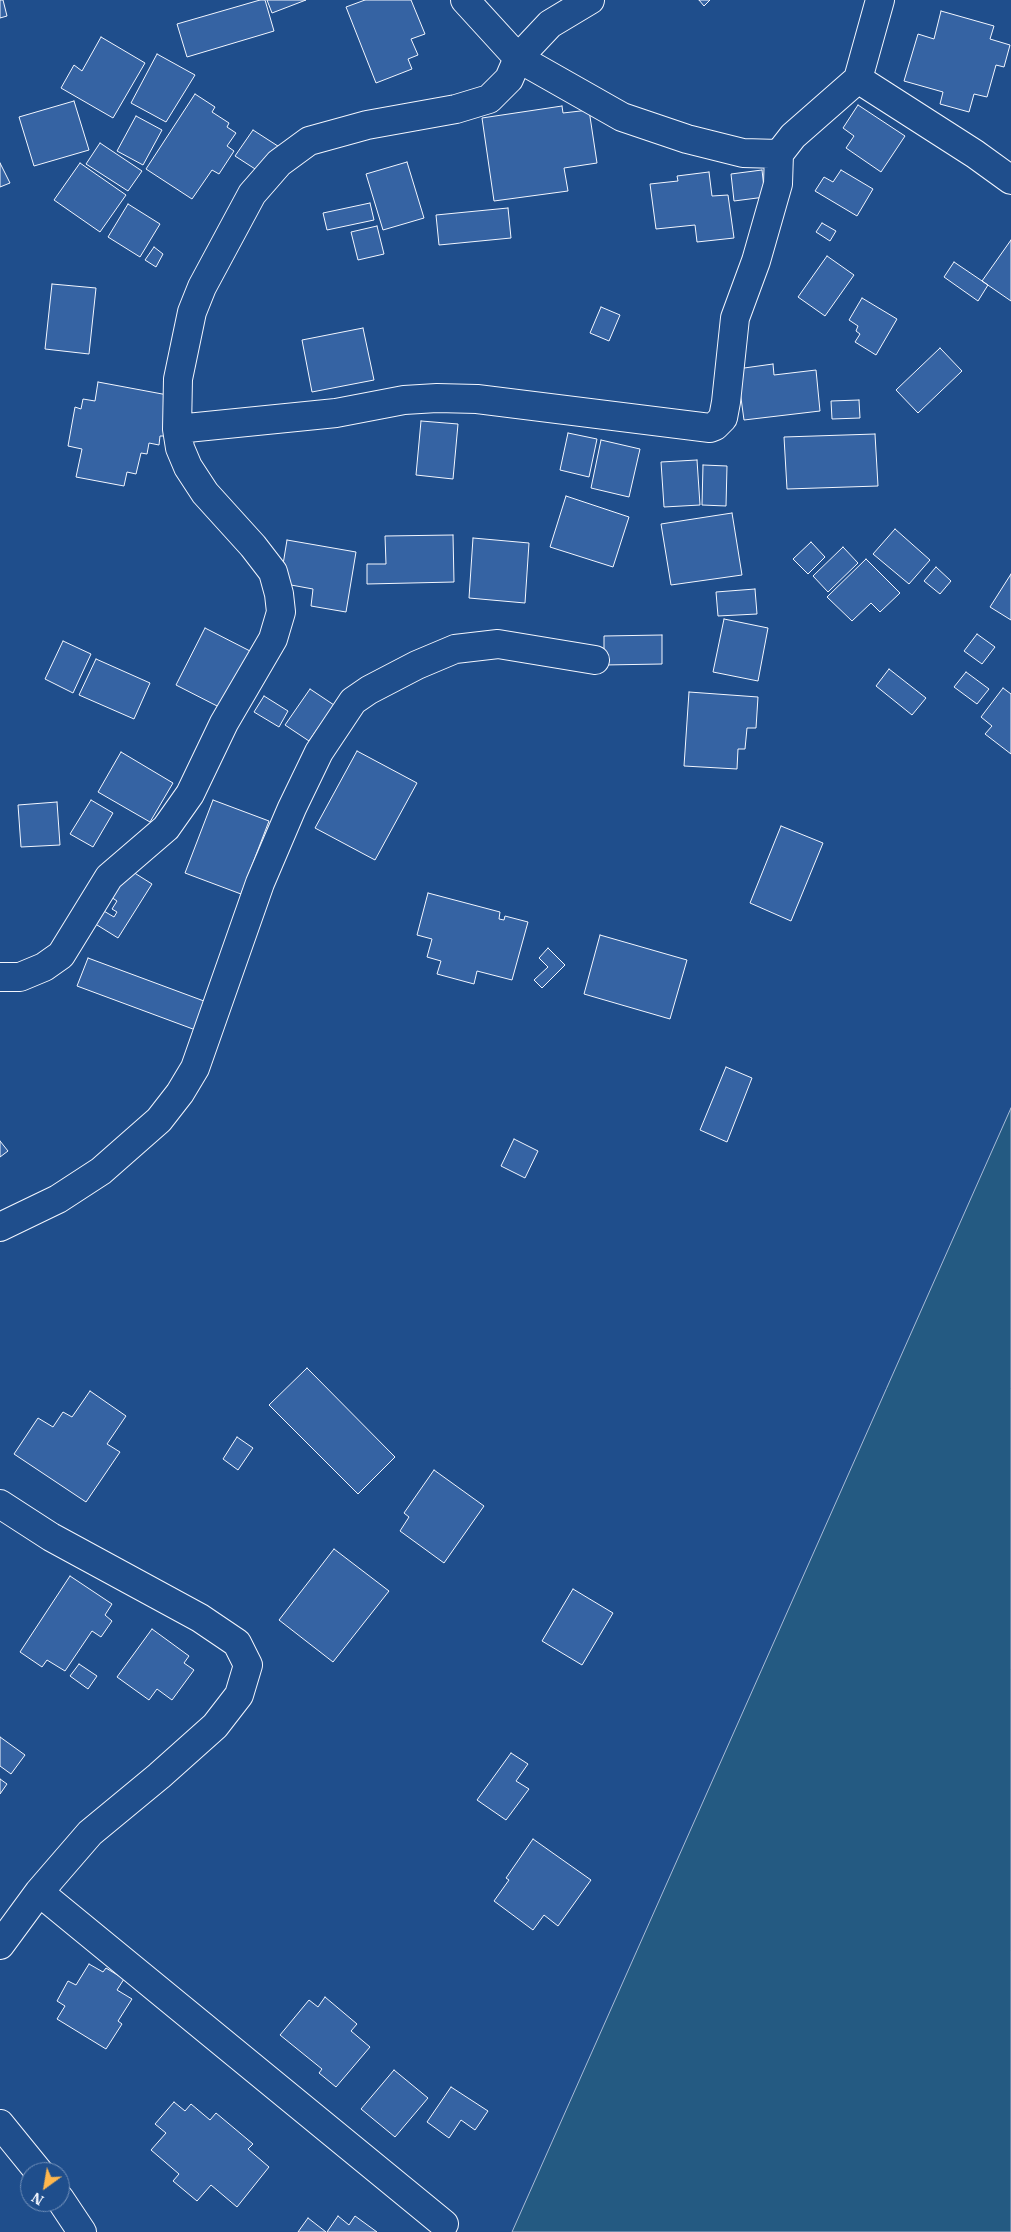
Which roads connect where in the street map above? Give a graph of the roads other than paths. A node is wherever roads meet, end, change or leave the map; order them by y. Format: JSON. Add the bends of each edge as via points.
{"nodes":[{"id":1,"x":466,"y":0,"type":"edge"},
{"id":2,"x":590,"y":0,"type":"edge"},
{"id":3,"x":880,"y":0,"type":"edge"},
{"id":4,"x":518,"y":58,"type":"junction"},
{"id":5,"x":858,"y":79,"type":"junction"},
{"id":6,"x":779,"y":154,"type":"junction"},
{"id":7,"x":1011,"y":180,"type":"edge"},
{"id":8,"x":177,"y":429,"type":"junction"},
{"id":9,"x":595,"y":660,"type":"dead end"},
{"id":10,"x":0,"y":977,"type":"edge"},
{"id":11,"x":0,"y":1227,"type":"edge"},
{"id":12,"x":0,"y":1504,"type":"edge"},
{"id":13,"x":39,"y":1892,"type":"junction"},
{"id":14,"x":0,"y":1945,"type":"edge"},
{"id":15,"x":0,"y":2124,"type":"edge"},
{"id":16,"x":31,"y":2162,"type":"edge"},
{"id":17,"x":69,"y":2212,"type":"edge"},
{"id":18,"x":444,"y":2224,"type":"dead end"},
{"id":19,"x":82,"y":2232,"type":"edge"}],
"edges":[{"from":1,"to":4,"type":"street"},
{"from":2,"to":4,"type":"street","via":[[550,24]]},
{"from":3,"to":5,"type":"street"},
{"from":4,"to":6,"type":"street","via":[[622,117],[686,139],[744,153]]},
{"from":4,"to":8,"type":"street","via":[[509,79],[489,99],[456,109],[367,124],[309,141],[280,163],[252,194],[192,312],[178,379]]},
{"from":5,"to":6,"type":"street","via":[[793,136]]},
{"from":5,"to":7,"type":"street"},
{"from":6,"to":8,"type":"street","via":[[778,184],[756,261],[735,318],[723,418],[710,428],[477,399],[436,398]]},
{"from":8,"to":10,"type":"street","via":[[180,448],[205,493],[273,572],[281,612],[274,639],[224,723],[190,794],[166,828],[109,877],[60,955],[26,975]]},
{"from":9,"to":11,"type":"street","via":[[498,644],[455,649],[369,690],[353,702],[320,752],[292,808],[260,882],[195,1068],[180,1093],[160,1120],[101,1171],[58,1199]]},
{"from":12,"to":13,"type":"street","via":[[51,1537],[200,1618],[237,1643],[248,1665],[239,1695],[215,1726],[90,1833]]},
{"from":13,"to":14,"type":"street"},
{"from":13,"to":18,"type":"street"},
{"from":15,"to":16,"type":"street"},
{"from":17,"to":19,"type":"street"}]}
